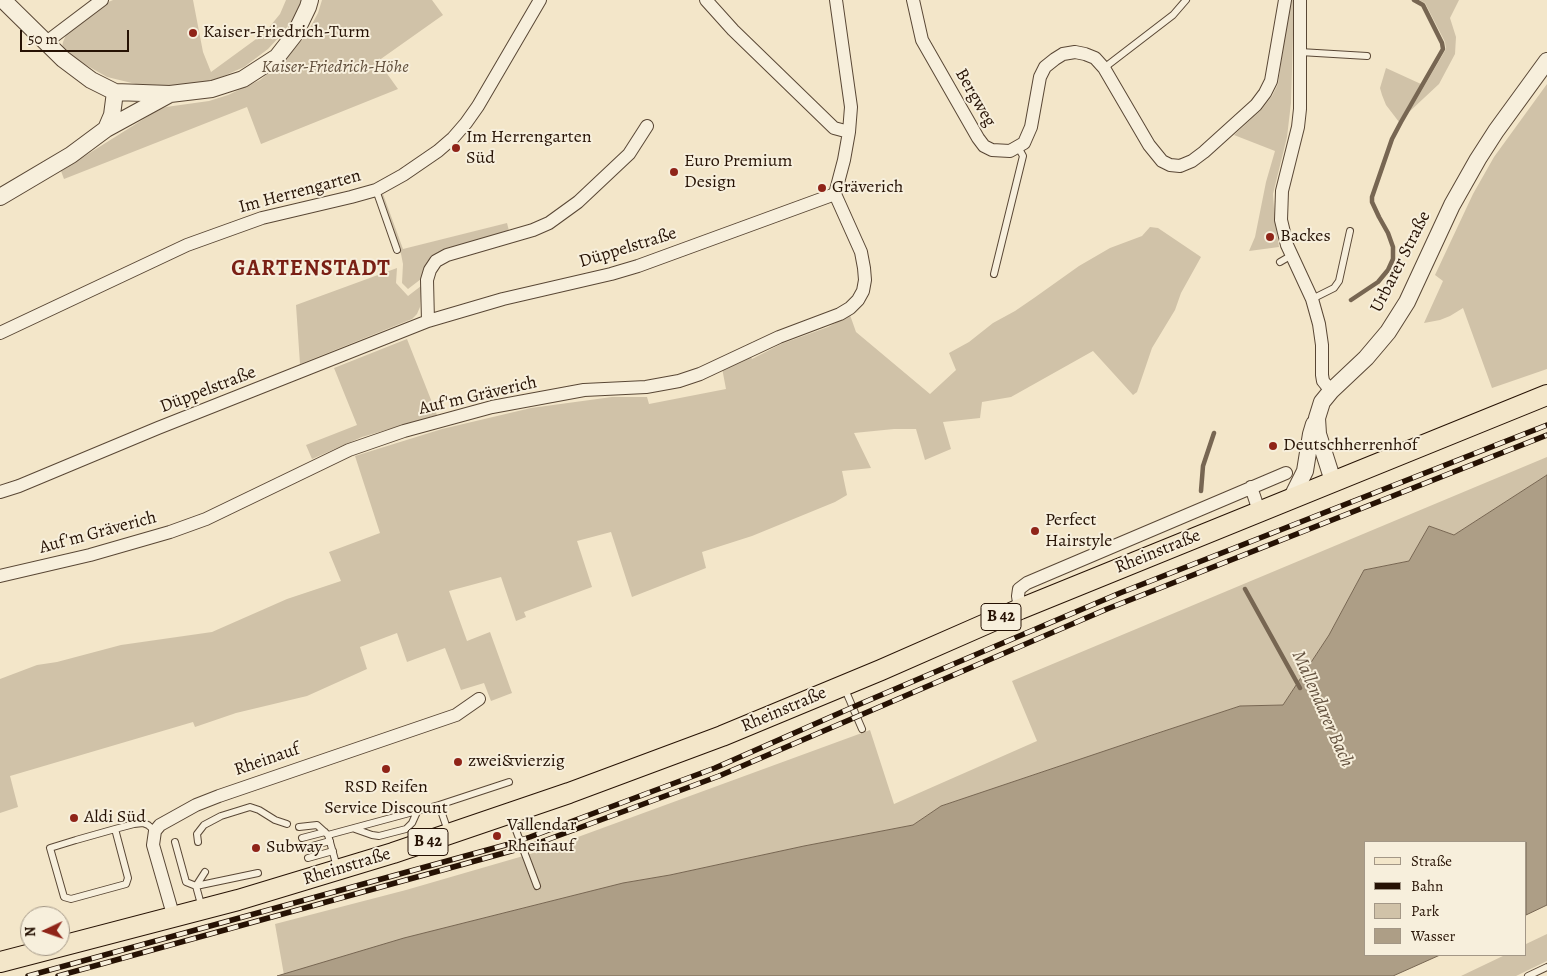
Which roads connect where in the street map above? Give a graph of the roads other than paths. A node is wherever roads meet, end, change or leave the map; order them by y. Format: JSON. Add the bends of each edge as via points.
{"nodes":[{"id":1,"x":3,"y":0,"type":"edge"},
{"id":2,"x":102,"y":0,"type":"edge"},
{"id":3,"x":310,"y":0,"type":"edge"},
{"id":4,"x":540,"y":0,"type":"edge"},
{"id":5,"x":706,"y":0,"type":"edge"},
{"id":6,"x":836,"y":0,"type":"edge"},
{"id":7,"x":912,"y":0,"type":"edge"},
{"id":8,"x":1186,"y":0,"type":"edge"},
{"id":9,"x":1284,"y":0,"type":"edge"},
{"id":10,"x":1300,"y":0,"type":"edge"},
{"id":11,"x":45,"y":43,"type":"junction"},
{"id":12,"x":1300,"y":52,"type":"junction"},
{"id":13,"x":1367,"y":56,"type":"dead end"},
{"id":14,"x":1547,"y":61,"type":"edge"},
{"id":15,"x":1104,"y":68,"type":"junction"},
{"id":16,"x":115,"y":92,"type":"junction"},
{"id":17,"x":170,"y":94,"type":"junction"},
{"id":18,"x":647,"y":126,"type":"dead end"},
{"id":19,"x":106,"y":129,"type":"junction"},
{"id":20,"x":849,"y":132,"type":"junction"},
{"id":21,"x":1018,"y":147,"type":"junction"},
{"id":22,"x":376,"y":190,"type":"junction"},
{"id":23,"x":835,"y":194,"type":"junction"},
{"id":24,"x":0,"y":197,"type":"edge"},
{"id":25,"x":1350,"y":231,"type":"dead end"},
{"id":26,"x":397,"y":250,"type":"dead end"},
{"id":27,"x":1292,"y":255,"type":"junction"},
{"id":28,"x":1280,"y":262,"type":"dead end"},
{"id":29,"x":994,"y":274,"type":"dead end"},
{"id":30,"x":1312,"y":300,"type":"junction"},
{"id":31,"x":428,"y":321,"type":"junction"},
{"id":32,"x":0,"y":333,"type":"edge"},
{"id":33,"x":1331,"y":391,"type":"junction"},
{"id":34,"x":1547,"y":395,"type":"edge"},
{"id":35,"x":1317,"y":418,"type":"junction"},
{"id":36,"x":1286,"y":473,"type":"dead end"},
{"id":37,"x":1333,"y":481,"type":"junction"},
{"id":38,"x":1251,"y":487,"type":"junction"},
{"id":39,"x":0,"y":492,"type":"edge"},
{"id":40,"x":1292,"y":497,"type":"junction"},
{"id":41,"x":1259,"y":510,"type":"junction"},
{"id":42,"x":0,"y":576,"type":"edge"},
{"id":43,"x":1020,"y":609,"type":"junction"},
{"id":44,"x":844,"y":685,"type":"junction"},
{"id":45,"x":479,"y":699,"type":"dead end"},
{"id":46,"x":862,"y":729,"type":"dead end"},
{"id":47,"x":509,"y":782,"type":"dead end"},
{"id":48,"x":440,"y":805,"type":"junction"},
{"id":49,"x":417,"y":812,"type":"junction"},
{"id":50,"x":510,"y":815,"type":"junction"},
{"id":51,"x":287,"y":824,"type":"dead end"},
{"id":52,"x":299,"y":827,"type":"dead end"},
{"id":53,"x":354,"y":828,"type":"junction"},
{"id":54,"x":115,"y":829,"type":"junction"},
{"id":55,"x":155,"y":831,"type":"junction"},
{"id":56,"x":449,"y":835,"type":"junction"},
{"id":57,"x":328,"y":836,"type":"junction"},
{"id":58,"x":302,"y":838,"type":"dead end"},
{"id":59,"x":175,"y":842,"type":"dead end"},
{"id":60,"x":198,"y":842,"type":"dead end"},
{"id":61,"x":305,"y":848,"type":"dead end"},
{"id":62,"x":308,"y":858,"type":"dead end"},
{"id":63,"x":335,"y":860,"type":"junction"},
{"id":64,"x":205,"y":872,"type":"dead end"},
{"id":65,"x":258,"y":873,"type":"dead end"},
{"id":66,"x":196,"y":886,"type":"junction"},
{"id":67,"x":537,"y":886,"type":"dead end"},
{"id":68,"x":202,"y":910,"type":"junction"},
{"id":69,"x":174,"y":918,"type":"junction"},
{"id":70,"x":0,"y":962,"type":"edge"},
{"id":71,"x":1547,"y":967,"type":"edge"},
{"id":72,"x":1528,"y":976,"type":"edge"}],
"edges":[{"from":1,"to":11,"type":"street"},
{"from":2,"to":11,"type":"street"},
{"from":3,"to":17,"type":"street","via":[[294,34],[276,57],[243,79],[212,89]]},
{"from":4,"to":22,"type":"street","name":"Im Herrengarten","via":[[466,123],[425,160]]},
{"from":5,"to":20,"type":"street","via":[[834,128]]},
{"from":6,"to":20,"type":"street","via":[[851,107]]},
{"from":7,"to":21,"type":"street","name":"Bergweg","via":[[922,40],[978,138],[992,150],[1010,151]]},
{"from":8,"to":15,"type":"lane","via":[[1173,15]]},
{"from":9,"to":15,"type":"street","via":[[1271,81],[1265,93],[1256,105],[1192,162],[1180,166],[1162,160],[1149,145]]},
{"from":10,"to":12,"type":"street"},
{"from":11,"to":16,"type":"street","via":[[92,80]]},
{"from":12,"to":13,"type":"lane"},
{"from":12,"to":27,"type":"street","via":[[1298,127],[1281,205],[1281,220]]},
{"from":14,"to":33,"type":"street","name":"Urbarer Straße","via":[[1478,159],[1388,332]]},
{"from":15,"to":21,"type":"street","via":[[1095,58],[1075,52],[1063,54],[1050,63],[1040,77],[1028,136]]},
{"from":16,"to":17,"type":"street"},
{"from":16,"to":19,"type":"street","via":[[112,115]]},
{"from":17,"to":19,"type":"street"},
{"from":18,"to":31,"type":"street","via":[[629,154],[578,202],[549,223],[436,261],[426,280]]},
{"from":19,"to":24,"type":"street","via":[[71,155]]},
{"from":20,"to":23,"type":"street"},
{"from":21,"to":29,"type":"lane","via":[[1023,156]]},
{"from":22,"to":26,"type":"lane"},
{"from":22,"to":32,"type":"street","name":"Im Herrengarten","via":[[262,218],[187,245]]},
{"from":23,"to":31,"type":"street","name":"Düppelstraße","via":[[638,266]]},
{"from":23,"to":42,"type":"street","name":"Auf'm Gräverich","via":[[861,252],[865,280],[858,300],[840,314],[679,380],[646,387],[584,390],[492,407],[404,432],[349,450],[206,519],[170,532]]},
{"from":25,"to":30,"type":"lane","via":[[1339,281],[1334,288]]},
{"from":27,"to":28,"type":"lane"},
{"from":27,"to":30,"type":"street"},
{"from":30,"to":33,"type":"street","via":[[1321,333],[1323,381]]},
{"from":31,"to":39,"type":"street","name":"Düppelstraße"},
{"from":33,"to":35,"type":"street","name":"Urbarer Straße","via":[[1322,402]]},
{"from":34,"to":37,"type":"main road","name":"Rheinstraße","number":"B 42"},
{"from":35,"to":37,"type":"street","via":[[1320,443]]},
{"from":35,"to":40,"type":"street","name":"Urbarer Straße","via":[[1312,427],[1305,471]]},
{"from":36,"to":38,"type":"street"},
{"from":37,"to":40,"type":"main road","name":"Rheinstraße","number":"B 42"},
{"from":38,"to":41,"type":"street"},
{"from":38,"to":43,"type":"street","via":[[1027,583],[1019,589]]},
{"from":40,"to":41,"type":"main road","name":"Rheinstraße","number":"B 42"},
{"from":41,"to":43,"type":"main road","name":"Rheinstraße","number":"B 42"},
{"from":43,"to":44,"type":"main road","name":"Rheinstraße","number":"B 42"},
{"from":44,"to":46,"type":"lane"},
{"from":44,"to":50,"type":"main road","name":"Rheinstraße","number":"B 42","via":[[722,736]]},
{"from":45,"to":55,"type":"street","name":"Rheinauf","via":[[456,715],[196,805]]},
{"from":47,"to":48,"type":"lane"},
{"from":48,"to":49,"type":"lane"},
{"from":48,"to":56,"type":"lane"},
{"from":49,"to":53,"type":"lane"},
{"from":49,"to":53,"type":"lane","via":[[409,827],[399,831],[372,836]]},
{"from":50,"to":56,"type":"main road","name":"Rheinstraße","number":"B 42"},
{"from":50,"to":67,"type":"lane"},
{"from":51,"to":60,"type":"lane","via":[[250,807],[204,825],[197,834]]},
{"from":52,"to":57,"type":"lane","via":[[317,825]]},
{"from":53,"to":57,"type":"lane"},
{"from":54,"to":54,"type":"lane","via":[[50,848],[64,897],[71,899],[126,884],[128,878]]},
{"from":54,"to":55,"type":"lane","via":[[142,823]]},
{"from":55,"to":69,"type":"street","via":[[153,845]]},
{"from":56,"to":63,"type":"main road","name":"Rheinstraße","number":"B 42"},
{"from":57,"to":58,"type":"lane"},
{"from":57,"to":61,"type":"lane"},
{"from":57,"to":63,"type":"lane"},
{"from":59,"to":66,"type":"lane","via":[[186,882]]},
{"from":62,"to":63,"type":"lane"},
{"from":63,"to":68,"type":"main road","name":"Rheinstraße","number":"B 42"},
{"from":64,"to":66,"type":"lane"},
{"from":65,"to":66,"type":"lane"},
{"from":66,"to":68,"type":"lane"},
{"from":68,"to":69,"type":"main road","name":"Rheinstraße","number":"B 42"},
{"from":69,"to":70,"type":"main road","name":"Rheinstraße","number":"B 42"},
{"from":71,"to":72,"type":"lane"}]}
